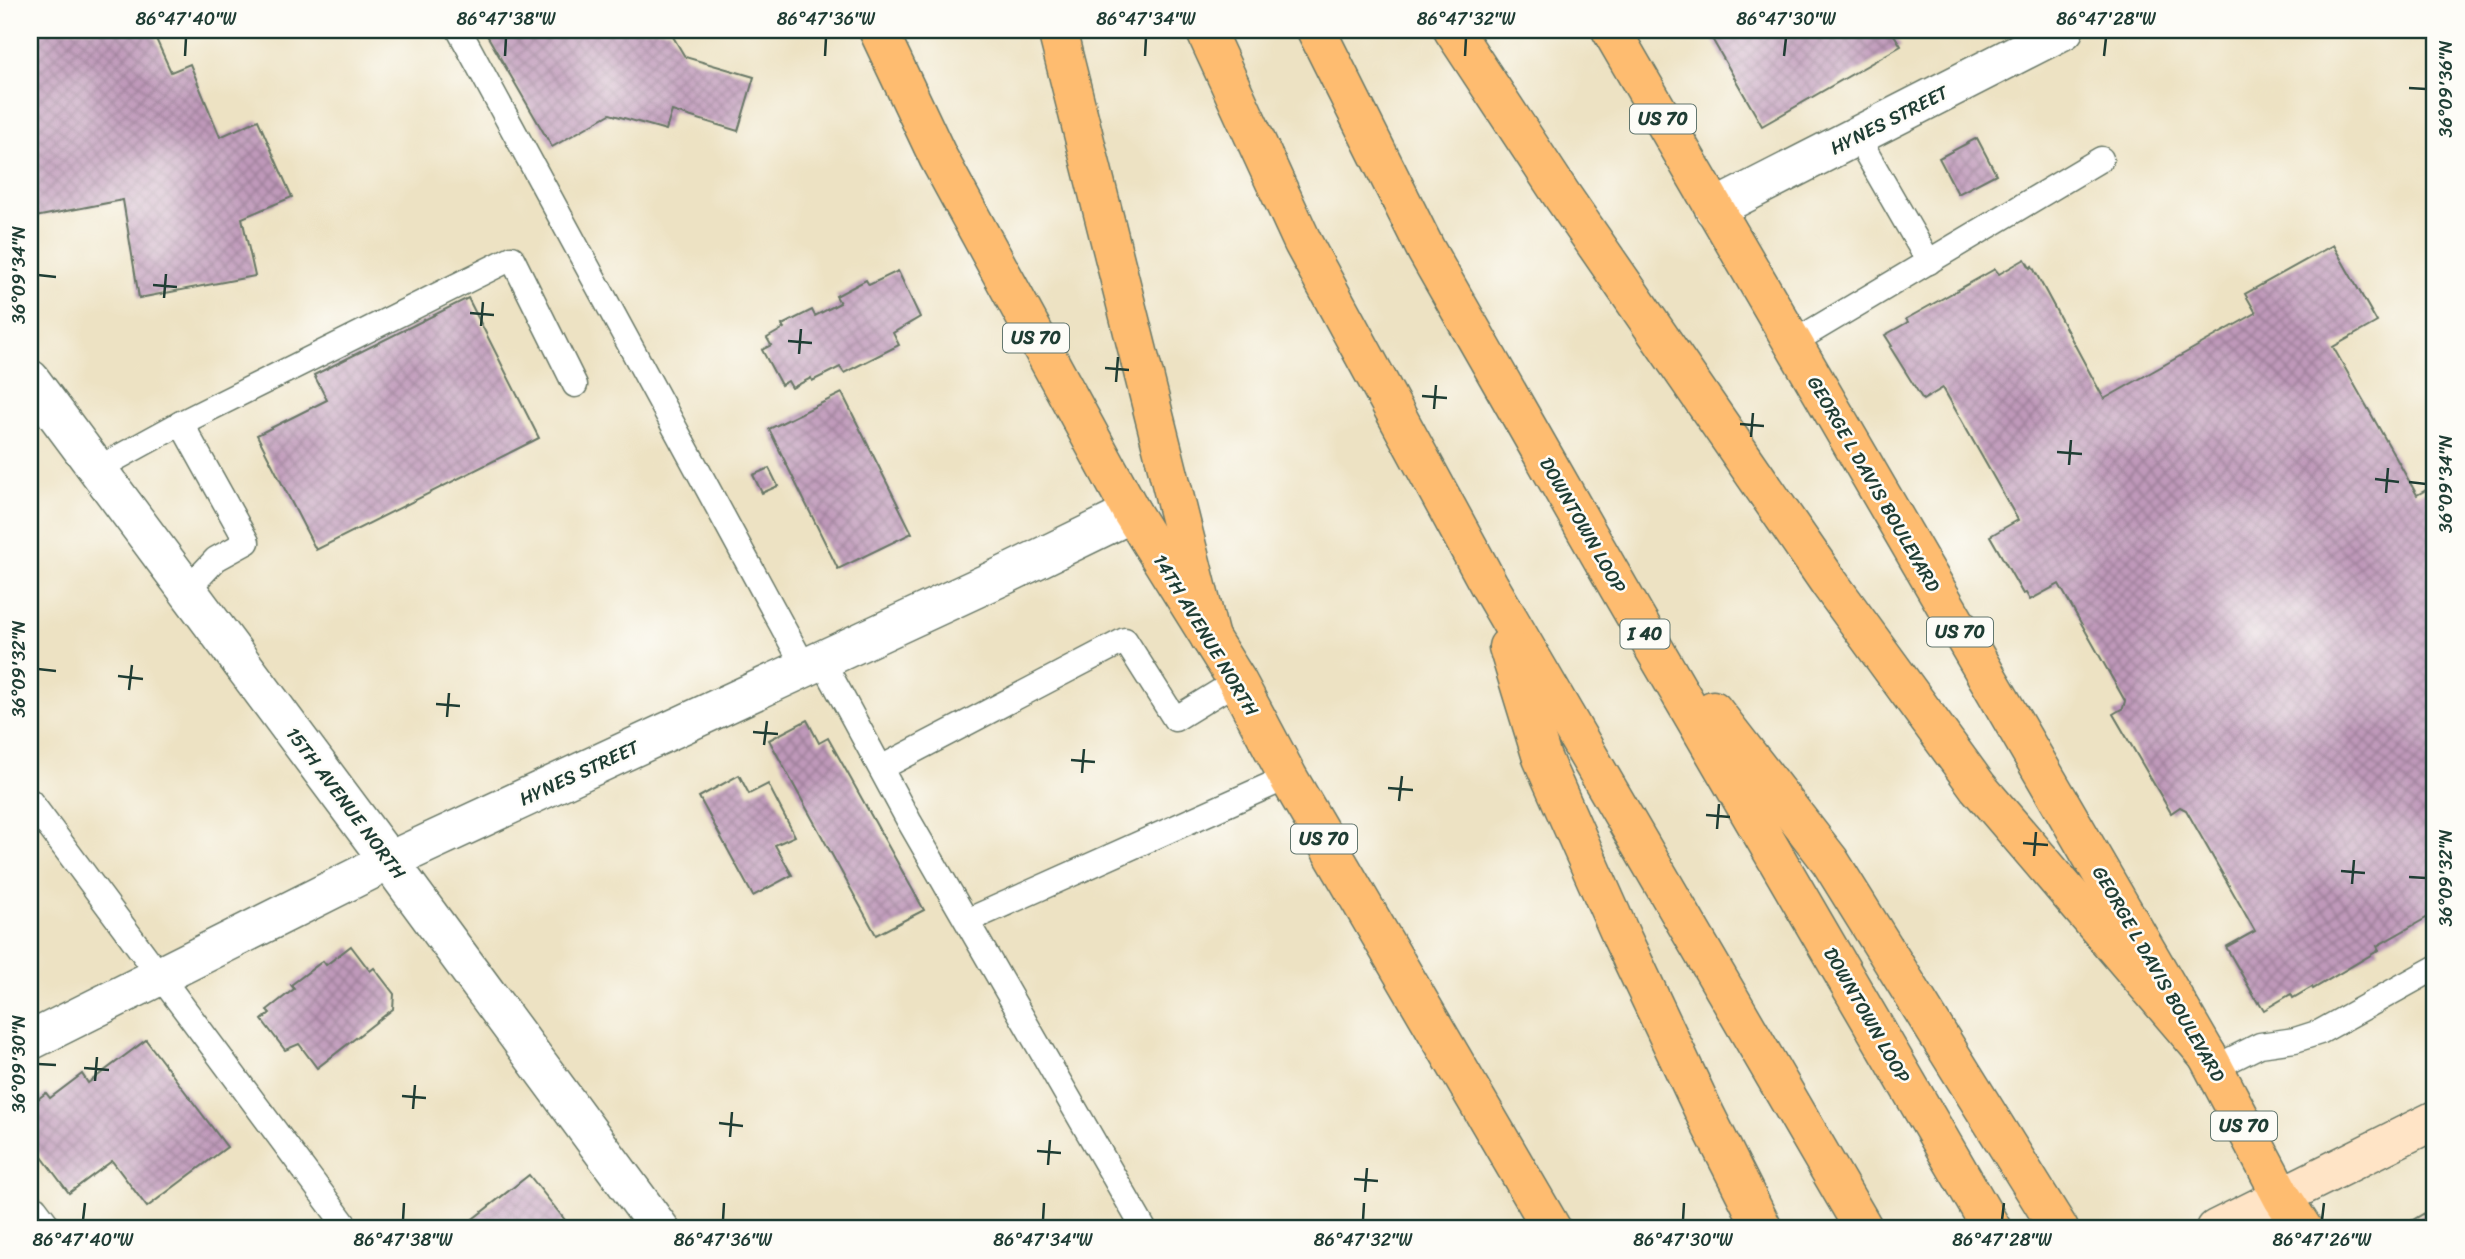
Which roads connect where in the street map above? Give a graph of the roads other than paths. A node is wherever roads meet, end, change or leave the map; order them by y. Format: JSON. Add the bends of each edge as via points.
{"nodes":[{"id":1,"x":459,"y":30,"type":"edge"},
{"id":2,"x":878,"y":30,"type":"edge"},
{"id":3,"x":1057,"y":30,"type":"edge"},
{"id":4,"x":1205,"y":30,"type":"edge"},
{"id":5,"x":1316,"y":30,"type":"edge"},
{"id":6,"x":1452,"y":30,"type":"edge"},
{"id":7,"x":1611,"y":30,"type":"edge"},
{"id":8,"x":2064,"y":30,"type":"edge"},
{"id":9,"x":1857,"y":137,"type":"junction"},
{"id":10,"x":2101,"y":159,"type":"dead end"},
{"id":11,"x":1714,"y":209,"type":"junction"},
{"id":12,"x":1929,"y":262,"type":"junction"},
{"id":13,"x":1792,"y":343,"type":"junction"},
{"id":14,"x":30,"y":379,"type":"edge"},
{"id":15,"x":575,"y":385,"type":"dead end"},
{"id":16,"x":181,"y":423,"type":"junction"},
{"id":17,"x":97,"y":468,"type":"junction"},
{"id":18,"x":1132,"y":513,"type":"junction"},
{"id":19,"x":1489,"y":585,"type":"junction"},
{"id":20,"x":187,"y":590,"type":"junction"},
{"id":21,"x":1620,"y":590,"type":"junction"},
{"id":22,"x":1210,"y":638,"type":"junction"},
{"id":23,"x":813,"y":664,"type":"junction"},
{"id":24,"x":1237,"y":681,"type":"junction"},
{"id":25,"x":881,"y":768,"type":"junction"},
{"id":26,"x":1287,"y":777,"type":"junction"},
{"id":27,"x":30,"y":801,"type":"edge"},
{"id":28,"x":389,"y":860,"type":"junction"},
{"id":29,"x":969,"y":920,"type":"junction"},
{"id":30,"x":2435,"y":968,"type":"edge"},
{"id":31,"x":160,"y":976,"type":"junction"},
{"id":32,"x":30,"y":1041,"type":"edge"},
{"id":33,"x":2211,"y":1061,"type":"junction"},
{"id":34,"x":2435,"y":1120,"type":"edge"},
{"id":35,"x":2281,"y":1197,"type":"junction"},
{"id":36,"x":30,"y":1213,"type":"edge"},
{"id":37,"x":42,"y":1229,"type":"edge"},
{"id":38,"x":348,"y":1229,"type":"edge"},
{"id":39,"x":660,"y":1229,"type":"edge"},
{"id":40,"x":1144,"y":1229,"type":"edge"},
{"id":41,"x":1552,"y":1229,"type":"edge"},
{"id":42,"x":1763,"y":1229,"type":"edge"},
{"id":43,"x":1864,"y":1229,"type":"edge"},
{"id":44,"x":1992,"y":1229,"type":"edge"},
{"id":45,"x":2059,"y":1229,"type":"edge"},
{"id":46,"x":2216,"y":1229,"type":"edge"},
{"id":47,"x":2302,"y":1229,"type":"edge"}],
"edges":[{"from":1,"to":23,"type":"lane"},
{"from":2,"to":18,"type":"main road","name":"14TH AVENUE NORTH","number":"US 70","via":[[938,157]]},
{"from":3,"to":22,"type":"main road"},
{"from":4,"to":19,"type":"main road","via":[[1303,243]]},
{"from":5,"to":21,"type":"main road","name":"DOWNTOWN LOOP","number":"I 40","via":[[1426,250]]},
{"from":6,"to":33,"type":"main road","via":[[1807,551],[1978,787]]},
{"from":7,"to":11,"type":"main road","name":"GEORGE L DAVIS BOULEVARD","number":"US 70"},
{"from":8,"to":9,"type":"street","name":"HYNES STREET"},
{"from":9,"to":11,"type":"street","name":"HYNES STREET"},
{"from":9,"to":12,"type":"lane"},
{"from":10,"to":12,"type":"lane"},
{"from":11,"to":13,"type":"main road","name":"GEORGE L DAVIS BOULEVARD","number":"US 70"},
{"from":12,"to":13,"type":"lane"},
{"from":13,"to":33,"type":"main road","name":"GEORGE L DAVIS BOULEVARD","number":"US 70"},
{"from":14,"to":17,"type":"street","name":"15TH AVENUE NORTH"},
{"from":15,"to":16,"type":"lane","via":[[512,258]]},
{"from":16,"to":17,"type":"lane"},
{"from":16,"to":20,"type":"lane","via":[[247,542],[216,559]]},
{"from":17,"to":20,"type":"street","name":"15TH AVENUE NORTH"},
{"from":18,"to":22,"type":"main road","name":"14TH AVENUE NORTH","number":"US 70"},
{"from":18,"to":23,"type":"street","name":"HYNES STREET"},
{"from":19,"to":42,"type":"main road","via":[[1542,758],[1622,938]]},
{"from":19,"to":43,"type":"main road"},
{"from":20,"to":28,"type":"street","name":"15TH AVENUE NORTH"},
{"from":21,"to":44,"type":"main road","name":"DOWNTOWN LOOP","number":"I 40"},
{"from":21,"to":45,"type":"main road","via":[[1830,861]]},
{"from":22,"to":24,"type":"main road","name":"14TH AVENUE NORTH","number":"US 70"},
{"from":23,"to":25,"type":"lane"},
{"from":23,"to":28,"type":"street","name":"HYNES STREET"},
{"from":24,"to":25,"type":"lane","via":[[1175,719],[1125,640]]},
{"from":24,"to":26,"type":"main road","name":"14TH AVENUE NORTH","number":"US 70"},
{"from":25,"to":29,"type":"lane"},
{"from":26,"to":29,"type":"lane"},
{"from":26,"to":41,"type":"main road","name":"14TH AVENUE NORTH","number":"US 70"},
{"from":27,"to":31,"type":"lane"},
{"from":28,"to":31,"type":"street","name":"HYNES STREET"},
{"from":28,"to":39,"type":"street","name":"15TH AVENUE NORTH"},
{"from":29,"to":40,"type":"lane"},
{"from":30,"to":33,"type":"lane","via":[[2320,1032]]},
{"from":31,"to":32,"type":"street","name":"HYNES STREET"},
{"from":31,"to":38,"type":"lane"},
{"from":33,"to":35,"type":"main road","name":"GEORGE L DAVIS BOULEVARD","number":"US 70"},
{"from":34,"to":35,"type":"main road"},
{"from":35,"to":46,"type":"main road"},
{"from":35,"to":47,"type":"main road","name":"GEORGE L DAVIS BOULEVARD","number":"US 70"},
{"from":36,"to":37,"type":"street"}]}
